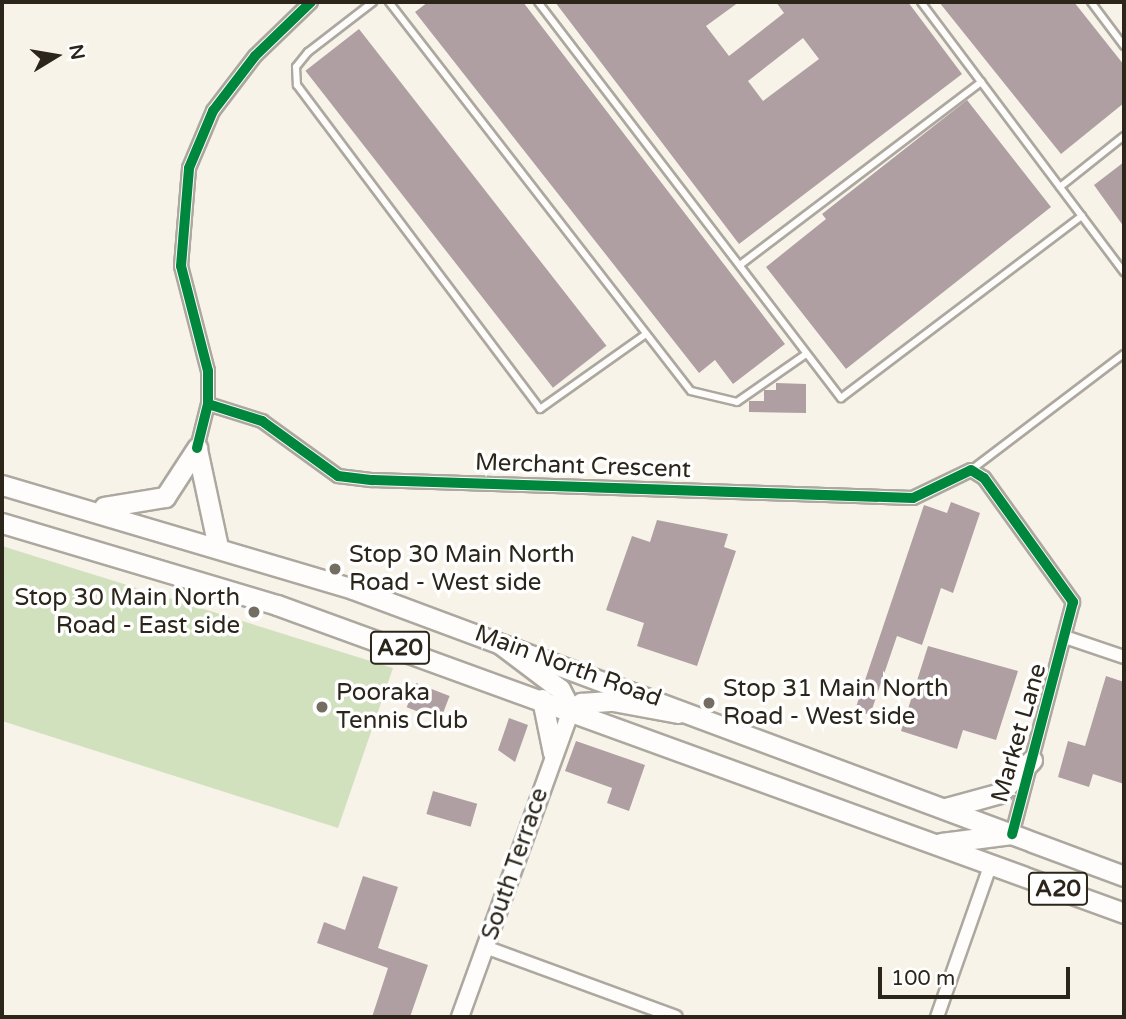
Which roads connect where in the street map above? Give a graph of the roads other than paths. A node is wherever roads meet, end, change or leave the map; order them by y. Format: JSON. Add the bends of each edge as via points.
{"nodes":[{"id":1,"x":311,"y":2,"type":"edge"},
{"id":2,"x":373,"y":2,"type":"edge"},
{"id":3,"x":389,"y":2,"type":"edge"},
{"id":4,"x":538,"y":2,"type":"edge"},
{"id":5,"x":920,"y":2,"type":"edge"},
{"id":6,"x":1091,"y":2,"type":"edge"},
{"id":7,"x":1124,"y":46,"type":"edge"},
{"id":8,"x":981,"y":82,"type":"junction"},
{"id":9,"x":1124,"y":136,"type":"edge"},
{"id":10,"x":1060,"y":187,"type":"junction"},
{"id":11,"x":1082,"y":216,"type":"junction"},
{"id":12,"x":740,"y":265,"type":"junction"},
{"id":13,"x":1124,"y":272,"type":"edge"},
{"id":14,"x":646,"y":334,"type":"junction"},
{"id":15,"x":806,"y":354,"type":"junction"},
{"id":16,"x":1124,"y":354,"type":"edge"},
{"id":17,"x":208,"y":404,"type":"junction"},
{"id":18,"x":197,"y":448,"type":"junction"},
{"id":19,"x":971,"y":470,"type":"junction"},
{"id":20,"x":2,"y":485,"type":"edge"},
{"id":21,"x":96,"y":508,"type":"junction"},
{"id":22,"x":2,"y":523,"type":"edge"},
{"id":23,"x":218,"y":547,"type":"junction"},
{"id":24,"x":1068,"y":638,"type":"junction"},
{"id":25,"x":497,"y":640,"type":"junction"},
{"id":26,"x":1124,"y":657,"type":"edge"},
{"id":27,"x":542,"y":699,"type":"junction"},
{"id":28,"x":571,"y":711,"type":"junction"},
{"id":29,"x":704,"y":716,"type":"junction"},
{"id":30,"x":554,"y":753,"type":"junction"},
{"id":31,"x":1032,"y":760,"type":"junction"},
{"id":32,"x":946,"y":808,"type":"junction"},
{"id":33,"x":1012,"y":834,"type":"junction"},
{"id":34,"x":934,"y":844,"type":"junction"},
{"id":35,"x":991,"y":864,"type":"junction"},
{"id":36,"x":1124,"y":876,"type":"edge"},
{"id":37,"x":1124,"y":913,"type":"edge"},
{"id":38,"x":485,"y":947,"type":"junction"},
{"id":39,"x":460,"y":1017,"type":"edge"},
{"id":40,"x":676,"y":1017,"type":"edge"},
{"id":41,"x":937,"y":1017,"type":"edge"}],
"edges":[{"from":1,"to":17,"type":"street","via":[[255,56],[213,111],[189,168],[181,266],[208,371]]},
{"from":2,"to":14,"type":"lane","via":[[307,52],[296,66],[297,85],[540,409]]},
{"from":3,"to":14,"type":"lane"},
{"from":4,"to":12,"type":"lane"},
{"from":5,"to":8,"type":"lane"},
{"from":6,"to":7,"type":"lane"},
{"from":8,"to":10,"type":"lane"},
{"from":8,"to":12,"type":"lane"},
{"from":9,"to":10,"type":"lane"},
{"from":10,"to":11,"type":"lane"},
{"from":11,"to":13,"type":"lane"},
{"from":11,"to":15,"type":"lane","via":[[841,398]]},
{"from":12,"to":15,"type":"lane"},
{"from":14,"to":15,"type":"lane","via":[[691,391],[714,401],[737,402]]},
{"from":16,"to":19,"type":"lane","name":"Merchant Crescent"},
{"from":17,"to":18,"type":"street"},
{"from":17,"to":19,"type":"street","name":"Merchant Crescent","via":[[262,421],[338,476],[373,480],[913,498]]},
{"from":18,"to":21,"type":"highway","via":[[165,497]]},
{"from":18,"to":23,"type":"highway"},
{"from":19,"to":24,"type":"street","name":"Market Lane","via":[[984,478],[1073,602]]},
{"from":20,"to":21,"type":"highway","name":"Main North Road","number":"A20"},
{"from":21,"to":23,"type":"highway","name":"Main North Road","number":"A20"},
{"from":22,"to":27,"type":"highway","name":"Main North Road","number":"A20","via":[[278,605]]},
{"from":23,"to":25,"type":"highway","name":"Main North Road","number":"A20"},
{"from":24,"to":26,"type":"street"},
{"from":24,"to":31,"type":"street","name":"Market Lane"},
{"from":25,"to":28,"type":"highway","via":[[515,660],[560,689]]},
{"from":25,"to":29,"type":"highway","name":"Main North Road","number":"A20"},
{"from":27,"to":28,"type":"highway","name":"Main North Road","number":"A20"},
{"from":27,"to":30,"type":"highway"},
{"from":28,"to":29,"type":"highway","via":[[581,703],[613,701]]},
{"from":28,"to":30,"type":"street","name":"South Terrace"},
{"from":28,"to":34,"type":"highway","name":"Main North Road","number":"A20"},
{"from":29,"to":32,"type":"highway","name":"Main North Road","number":"A20"},
{"from":30,"to":38,"type":"street","name":"South Terrace"},
{"from":31,"to":32,"type":"highway","via":[[1000,793]]},
{"from":31,"to":33,"type":"street","name":"Market Lane"},
{"from":32,"to":33,"type":"highway","name":"Main North Road","number":"A20"},
{"from":33,"to":34,"type":"highway"},
{"from":33,"to":36,"type":"highway","name":"Main North Road","number":"A20"},
{"from":34,"to":35,"type":"highway","name":"Main North Road","number":"A20"},
{"from":35,"to":37,"type":"highway","name":"Main North Road","number":"A20"},
{"from":35,"to":41,"type":"street"},
{"from":38,"to":39,"type":"street","name":"South Terrace"},
{"from":38,"to":40,"type":"street"}]}
